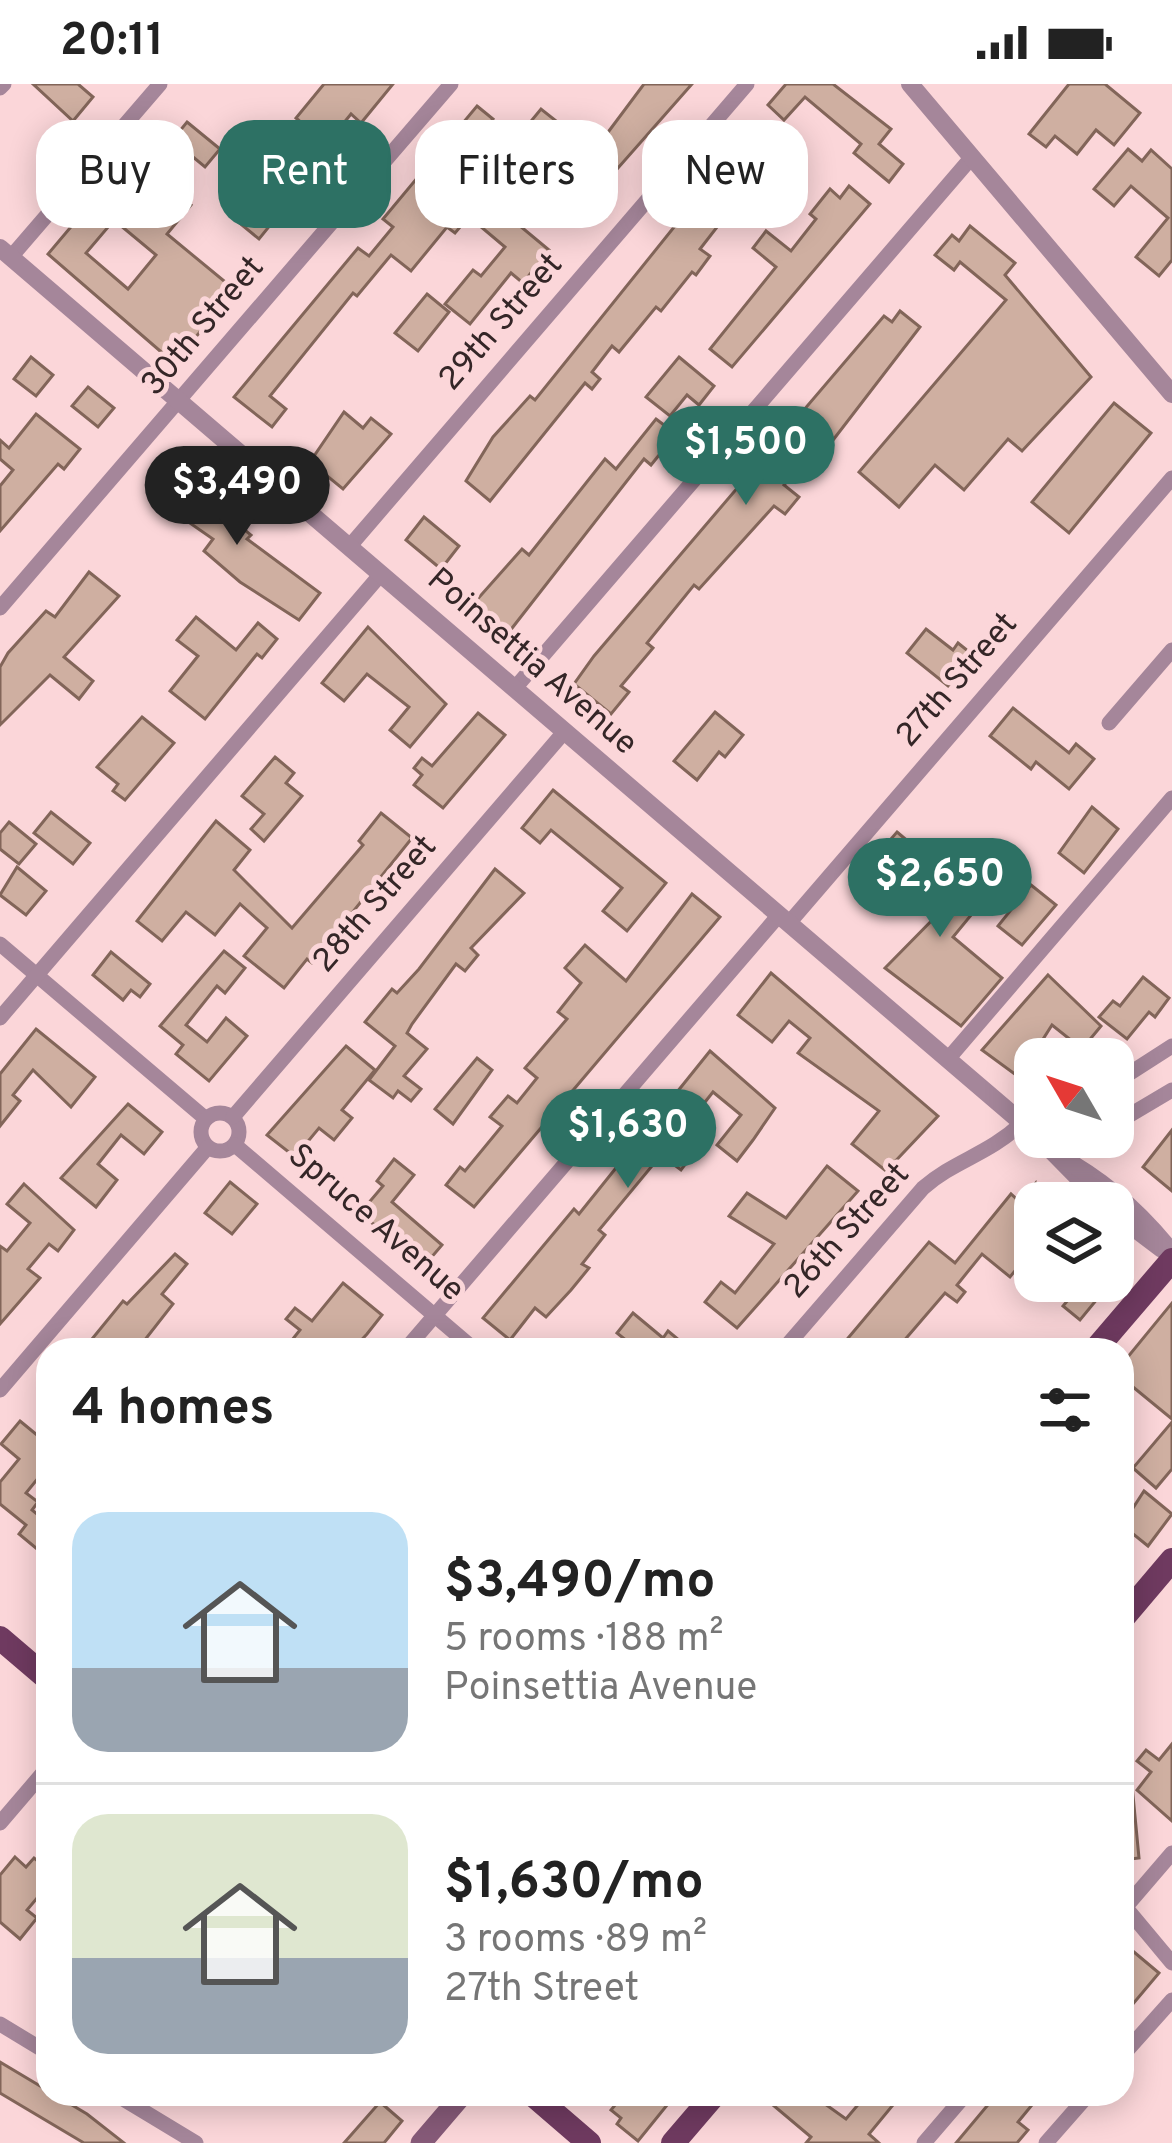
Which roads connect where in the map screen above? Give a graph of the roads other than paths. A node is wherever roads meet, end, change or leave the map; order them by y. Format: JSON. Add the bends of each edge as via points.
{"nodes":[{"id":1,"x":160,"y":84,"type":"edge"},
{"id":2,"x":451,"y":84,"type":"edge"},
{"id":3,"x":747,"y":84,"type":"edge"},
{"id":4,"x":910,"y":84,"type":"edge"},
{"id":5,"x":972,"y":157,"type":"junction"},
{"id":6,"x":5,"y":253,"type":"edge"},
{"id":7,"x":1172,"y":394,"type":"edge"},
{"id":8,"x":180,"y":402,"type":"junction"},
{"id":9,"x":1172,"y":478,"type":"edge"},
{"id":10,"x":349,"y":547,"type":"junction"},
{"id":11,"x":381,"y":574,"type":"junction"},
{"id":12,"x":0,"y":608,"type":"edge"},
{"id":13,"x":1172,"y":650,"type":"edge"},
{"id":14,"x":515,"y":688,"type":"junction"},
{"id":15,"x":1109,"y":723,"type":"dead end"},
{"id":16,"x":565,"y":731,"type":"junction"},
{"id":17,"x":1172,"y":798,"type":"edge"},
{"id":18,"x":784,"y":919,"type":"junction"},
{"id":19,"x":0,"y":944,"type":"edge"},
{"id":20,"x":37,"y":975,"type":"junction"},
{"id":21,"x":0,"y":1018,"type":"edge"},
{"id":22,"x":1172,"y":1046,"type":"edge"},
{"id":23,"x":948,"y":1059,"type":"junction"},
{"id":24,"x":1134,"y":1070,"type":"edge"},
{"id":25,"x":1172,"y":1090,"type":"edge"},
{"id":26,"x":1134,"y":1113,"type":"edge"},
{"id":27,"x":1014,"y":1116,"type":"edge"},
{"id":28,"x":233,"y":1118,"type":"junction"},
{"id":29,"x":206,"y":1119,"type":"junction"},
{"id":30,"x":1014,"y":1140,"type":"edge"},
{"id":31,"x":235,"y":1144,"type":"junction"},
{"id":32,"x":208,"y":1147,"type":"junction"},
{"id":33,"x":1075,"y":1158,"type":"edge"},
{"id":34,"x":1134,"y":1228,"type":"edge"},
{"id":35,"x":1172,"y":1256,"type":"edge"},
{"id":36,"x":435,"y":1316,"type":"junction"},
{"id":37,"x":45,"y":1338,"type":"edge"},
{"id":38,"x":416,"y":1338,"type":"edge"},
{"id":39,"x":461,"y":1338,"type":"edge"},
{"id":40,"x":793,"y":1338,"type":"edge"},
{"id":41,"x":1106,"y":1338,"type":"edge"},
{"id":42,"x":36,"y":1348,"type":"edge"},
{"id":43,"x":0,"y":1390,"type":"edge"},
{"id":44,"x":1172,"y":1560,"type":"edge"},
{"id":45,"x":1134,"y":1605,"type":"edge"},
{"id":46,"x":0,"y":1638,"type":"edge"},
{"id":47,"x":36,"y":1669,"type":"edge"},
{"id":48,"x":36,"y":1781,"type":"edge"},
{"id":49,"x":0,"y":1823,"type":"edge"},
{"id":50,"x":1172,"y":1853,"type":"edge"},
{"id":51,"x":1134,"y":1896,"type":"edge"},
{"id":52,"x":1134,"y":1919,"type":"edge"},
{"id":53,"x":1172,"y":1963,"type":"edge"},
{"id":54,"x":1172,"y":2000,"type":"edge"},
{"id":55,"x":0,"y":2024,"type":"edge"},
{"id":56,"x":1134,"y":2043,"type":"edge"},
{"id":57,"x":36,"y":2046,"type":"edge"},
{"id":58,"x":148,"y":2106,"type":"edge"},
{"id":59,"x":453,"y":2106,"type":"edge"},
{"id":60,"x":546,"y":2106,"type":"edge"},
{"id":61,"x":705,"y":2106,"type":"edge"},
{"id":62,"x":956,"y":2106,"type":"edge"},
{"id":63,"x":1078,"y":2106,"type":"edge"},
{"id":64,"x":196,"y":2143,"type":"edge"},
{"id":65,"x":421,"y":2143,"type":"edge"},
{"id":66,"x":589,"y":2143,"type":"edge"},
{"id":67,"x":673,"y":2143,"type":"edge"},
{"id":68,"x":924,"y":2143,"type":"edge"},
{"id":69,"x":1046,"y":2143,"type":"edge"}],
"edges":[{"from":1,"to":6,"type":"street"},
{"from":2,"to":8,"type":"street","name":"30th Street"},
{"from":3,"to":10,"type":"street","name":"29th Street"},
{"from":4,"to":5,"type":"street"},
{"from":5,"to":7,"type":"street"},
{"from":5,"to":14,"type":"street"},
{"from":6,"to":8,"type":"street","name":"Poinsettia Avenue"},
{"from":8,"to":10,"type":"street","name":"Poinsettia Avenue"},
{"from":8,"to":12,"type":"street","name":"30th Street"},
{"from":9,"to":18,"type":"street","name":"27th Street"},
{"from":10,"to":11,"type":"street","name":"Poinsettia Avenue"},
{"from":11,"to":14,"type":"street","name":"Poinsettia Avenue"},
{"from":11,"to":20,"type":"street"},
{"from":13,"to":15,"type":"street"},
{"from":14,"to":16,"type":"street","name":"Poinsettia Avenue"},
{"from":16,"to":18,"type":"street","name":"Poinsettia Avenue"},
{"from":16,"to":28,"type":"street","name":"28th Street"},
{"from":17,"to":23,"type":"street"},
{"from":18,"to":23,"type":"street","name":"Poinsettia Avenue"},
{"from":18,"to":36,"type":"street","name":"27th Street"},
{"from":19,"to":20,"type":"street"},
{"from":20,"to":21,"type":"street"},
{"from":20,"to":29,"type":"street"},
{"from":22,"to":24,"type":"street"},
{"from":23,"to":27,"type":"street","name":"Poinsettia Avenue"},
{"from":25,"to":26,"type":"street"},
{"from":28,"to":29,"type":"street"},
{"from":28,"to":31,"type":"street"},
{"from":29,"to":32,"type":"street"},
{"from":30,"to":40,"type":"street","name":"26th Street","via":[[923,1189]]},
{"from":31,"to":32,"type":"street"},
{"from":31,"to":36,"type":"street","name":"Spruce Avenue"},
{"from":32,"to":37,"type":"street"},
{"from":33,"to":35,"type":"street","via":[[1150,1225]]},
{"from":34,"to":35,"type":"street"},
{"from":35,"to":41,"type":"main road"},
{"from":36,"to":38,"type":"street","name":"27th Street"},
{"from":36,"to":39,"type":"street","name":"Spruce Avenue"},
{"from":42,"to":43,"type":"street"},
{"from":44,"to":45,"type":"main road"},
{"from":46,"to":47,"type":"main road"},
{"from":48,"to":49,"type":"street"},
{"from":50,"to":51,"type":"street"},
{"from":52,"to":53,"type":"street"},
{"from":54,"to":56,"type":"street"},
{"from":55,"to":57,"type":"street"},
{"from":58,"to":64,"type":"street"},
{"from":59,"to":65,"type":"main road"},
{"from":60,"to":66,"type":"main road"},
{"from":61,"to":67,"type":"main road"},
{"from":62,"to":68,"type":"street"},
{"from":63,"to":69,"type":"street"}]}
